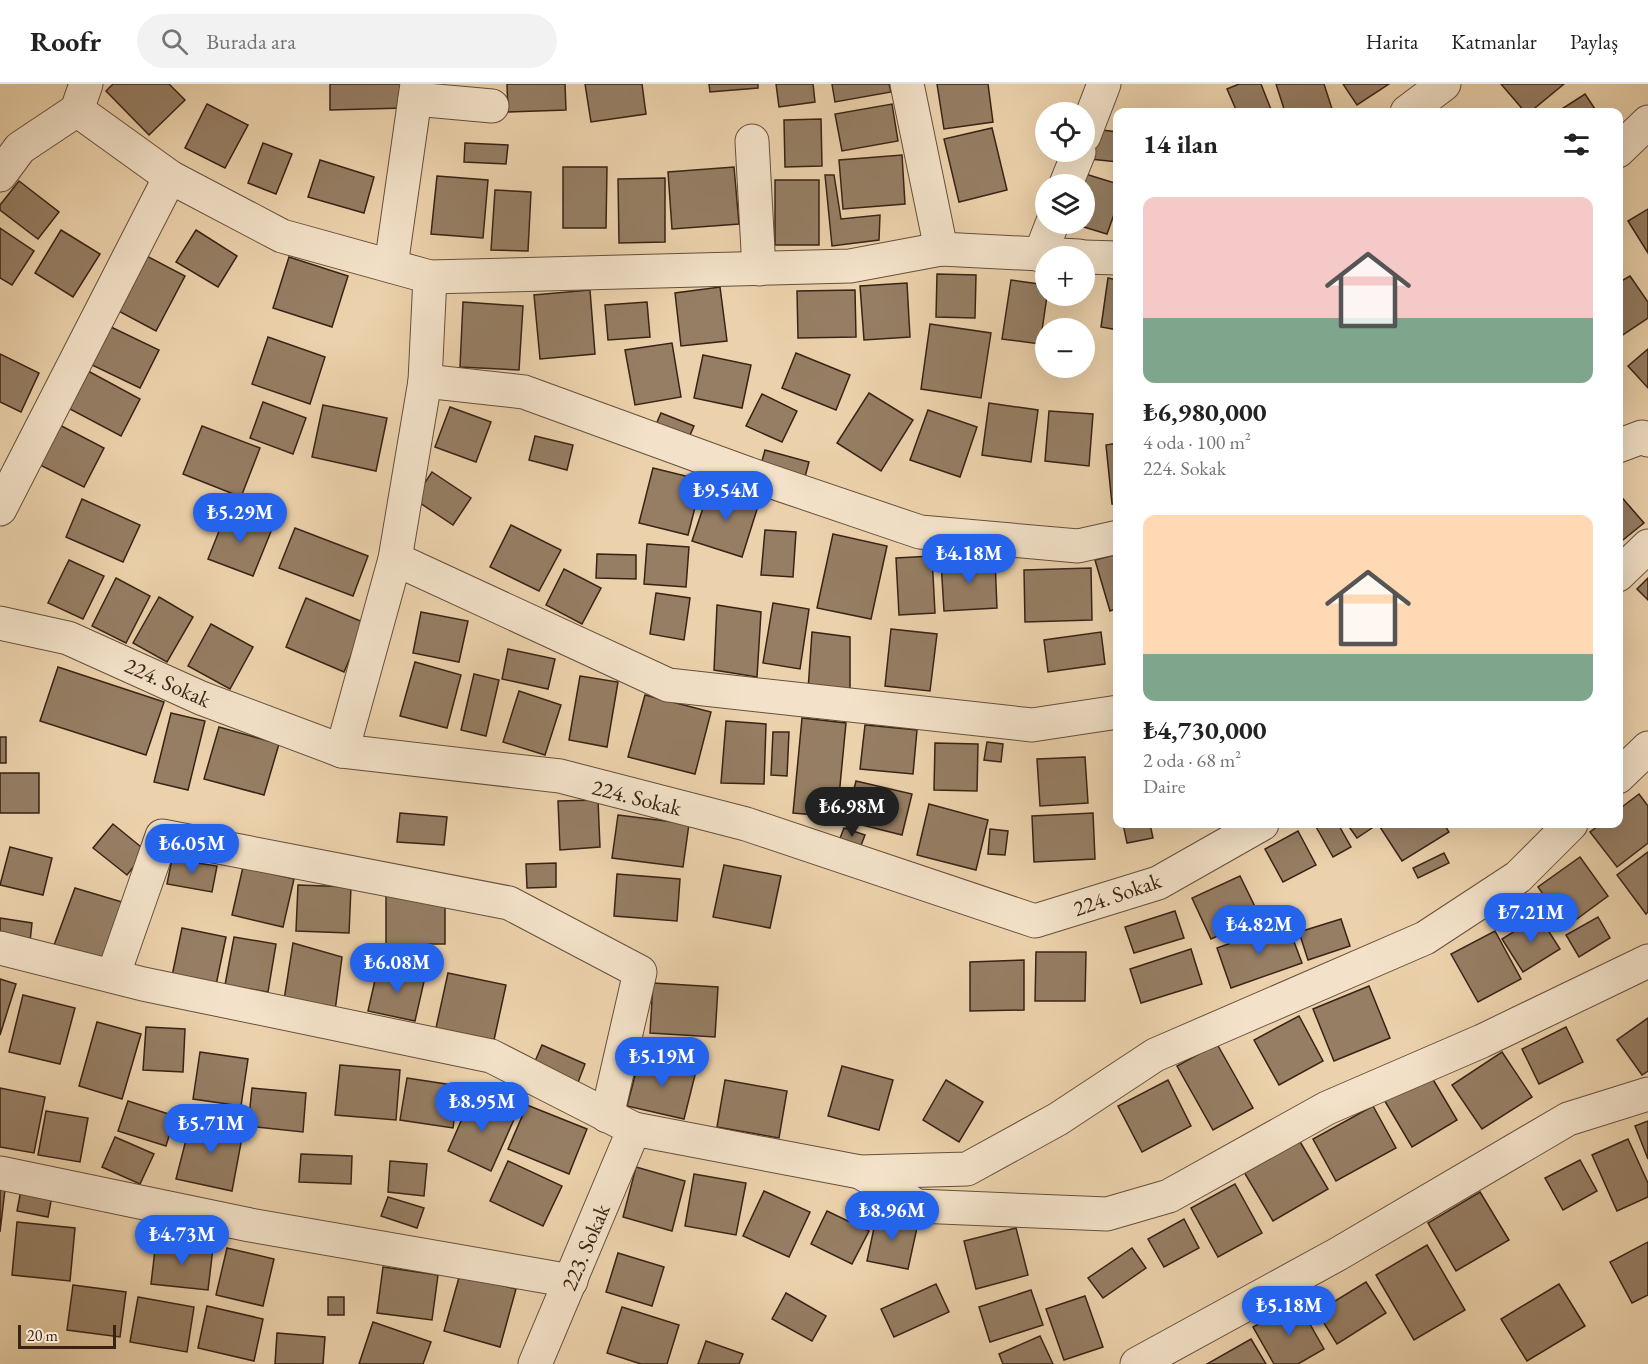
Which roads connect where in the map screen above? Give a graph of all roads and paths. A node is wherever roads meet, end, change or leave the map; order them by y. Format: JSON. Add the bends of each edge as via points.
{"nodes":[{"id":1,"x":907,"y":84,"type":"edge"},
{"id":2,"x":1104,"y":84,"type":"edge"},
{"id":3,"x":1444,"y":84,"type":"edge"},
{"id":4,"x":416,"y":92,"type":"edge"},
{"id":5,"x":82,"y":97,"type":"edge"},
{"id":6,"x":492,"y":106,"type":"dead end"},
{"id":7,"x":1095,"y":107,"type":"edge"},
{"id":8,"x":1412,"y":108,"type":"edge"},
{"id":9,"x":1648,"y":122,"type":"edge"},
{"id":10,"x":10,"y":139,"type":"edge"},
{"id":11,"x":752,"y":141,"type":"dead end"},
{"id":12,"x":1623,"y":146,"type":"edge"},
{"id":13,"x":0,"y":175,"type":"edge"},
{"id":14,"x":170,"y":177,"type":"junction"},
{"id":15,"x":941,"y":249,"type":"junction"},
{"id":16,"x":1035,"y":255,"type":"edge"},
{"id":17,"x":1095,"y":257,"type":"edge"},
{"id":18,"x":1113,"y":258,"type":"edge"},
{"id":19,"x":391,"y":266,"type":"junction"},
{"id":20,"x":759,"y":269,"type":"junction"},
{"id":21,"x":430,"y":277,"type":"junction"},
{"id":22,"x":425,"y":381,"type":"junction"},
{"id":23,"x":1648,"y":440,"type":"edge"},
{"id":24,"x":1623,"y":444,"type":"edge"},
{"id":25,"x":0,"y":509,"type":"edge"},
{"id":26,"x":1113,"y":538,"type":"edge"},
{"id":27,"x":1648,"y":546,"type":"edge"},
{"id":28,"x":395,"y":559,"type":"junction"},
{"id":29,"x":1623,"y":570,"type":"edge"},
{"id":30,"x":0,"y":623,"type":"edge"},
{"id":31,"x":1113,"y":713,"type":"edge"},
{"id":32,"x":1648,"y":748,"type":"edge"},
{"id":33,"x":342,"y":751,"type":"junction"},
{"id":34,"x":1623,"y":772,"type":"edge"},
{"id":35,"x":1255,"y":828,"type":"edge"},
{"id":36,"x":1567,"y":828,"type":"edge"},
{"id":37,"x":0,"y":948,"type":"edge"},
{"id":38,"x":1648,"y":961,"type":"edge"},
{"id":39,"x":113,"y":976,"type":"junction"},
{"id":40,"x":1648,"y":1094,"type":"edge"},
{"id":41,"x":621,"y":1123,"type":"junction"},
{"id":42,"x":861,"y":1172,"type":"junction"},
{"id":43,"x":0,"y":1173,"type":"edge"},
{"id":44,"x":571,"y":1281,"type":"junction"},
{"id":45,"x":535,"y":1364,"type":"edge"},
{"id":46,"x":1137,"y":1364,"type":"edge"}],
"edges":[{"from":1,"to":15,"type":"street"},
{"from":2,"to":7,"type":"street"},
{"from":3,"to":8,"type":"street"},
{"from":4,"to":6,"type":"street"},
{"from":4,"to":19,"type":"street"},
{"from":5,"to":10,"type":"street"},
{"from":5,"to":14,"type":"street"},
{"from":9,"to":12,"type":"street"},
{"from":10,"to":13,"type":"street"},
{"from":11,"to":20,"type":"street"},
{"from":14,"to":19,"type":"street","via":[[282,236]]},
{"from":14,"to":25,"type":"street"},
{"from":15,"to":16,"type":"street"},
{"from":15,"to":20,"type":"street","via":[[850,266]]},
{"from":17,"to":18,"type":"street"},
{"from":19,"to":21,"type":"street"},
{"from":20,"to":21,"type":"street"},
{"from":21,"to":22,"type":"street"},
{"from":22,"to":26,"type":"street","via":[[524,392],[920,532],[1078,546]]},
{"from":22,"to":28,"type":"street"},
{"from":23,"to":24,"type":"street","via":[[1642,437]]},
{"from":27,"to":29,"type":"street"},
{"from":28,"to":31,"type":"street","via":[[668,685],[1032,725]]},
{"from":28,"to":33,"type":"street"},
{"from":30,"to":33,"type":"street","name":"224. Sokak","via":[[68,638],[201,698]]},
{"from":32,"to":34,"type":"street"},
{"from":33,"to":35,"type":"street","name":"224. Sokak","via":[[560,777],[746,824],[1035,921],[1158,883]]},
{"from":36,"to":42,"type":"street","via":[[1518,877],[1425,938],[1155,1055],[1058,1119],[967,1169]]},
{"from":37,"to":39,"type":"street"},
{"from":38,"to":42,"type":"street","via":[[1482,1041],[1328,1108],[1169,1196],[1107,1214],[917,1206]]},
{"from":39,"to":41,"type":"street","via":[[491,1056]]},
{"from":39,"to":41,"type":"street","name":"223. Sokak","via":[[162,836],[509,903],[640,972]]},
{"from":40,"to":46,"type":"street","via":[[1568,1119],[1338,1254]]},
{"from":41,"to":42,"type":"street"},
{"from":41,"to":44,"type":"street","name":"223. Sokak"},
{"from":43,"to":44,"type":"street","via":[[250,1225]]},
{"from":44,"to":45,"type":"street","name":"223. Sokak"}]}
